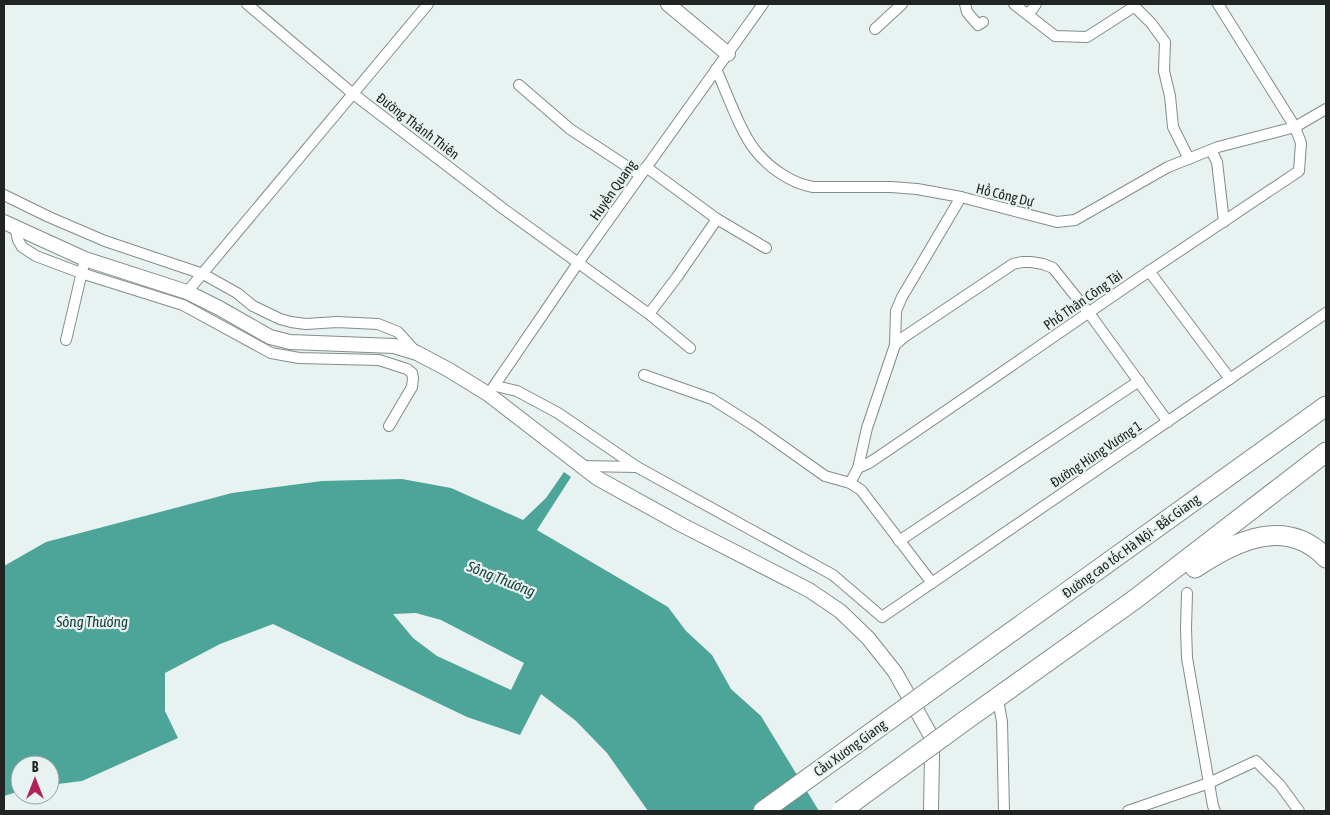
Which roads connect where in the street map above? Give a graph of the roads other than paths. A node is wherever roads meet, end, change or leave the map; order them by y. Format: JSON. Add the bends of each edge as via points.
{"nodes":[{"id":1,"x":247,"y":4,"type":"edge"},
{"id":2,"x":428,"y":4,"type":"edge"},
{"id":3,"x":668,"y":4,"type":"edge"},
{"id":4,"x":763,"y":4,"type":"edge"},
{"id":5,"x":902,"y":4,"type":"edge"},
{"id":6,"x":966,"y":4,"type":"edge"},
{"id":7,"x":1014,"y":4,"type":"edge"},
{"id":8,"x":1036,"y":4,"type":"edge"},
{"id":9,"x":1218,"y":4,"type":"edge"},
{"id":10,"x":1134,"y":6,"type":"edge"},
{"id":11,"x":1028,"y":15,"type":"junction"},
{"id":12,"x":983,"y":22,"type":"dead end"},
{"id":13,"x":875,"y":29,"type":"dead end"},
{"id":14,"x":728,"y":54,"type":"junction"},
{"id":15,"x":716,"y":69,"type":"junction"},
{"id":16,"x":519,"y":85,"type":"dead end"},
{"id":17,"x":352,"y":93,"type":"junction"},
{"id":18,"x":1326,"y":109,"type":"edge"},
{"id":19,"x":1295,"y":127,"type":"junction"},
{"id":20,"x":1212,"y":150,"type":"junction"},
{"id":21,"x":1189,"y":158,"type":"junction"},
{"id":22,"x":643,"y":171,"type":"junction"},
{"id":23,"x":4,"y":195,"type":"edge"},
{"id":24,"x":961,"y":197,"type":"junction"},
{"id":25,"x":717,"y":219,"type":"junction"},
{"id":26,"x":1224,"y":222,"type":"junction"},
{"id":27,"x":10,"y":224,"type":"edge"},
{"id":28,"x":766,"y":248,"type":"dead end"},
{"id":29,"x":85,"y":259,"type":"junction"},
{"id":30,"x":578,"y":263,"type":"junction"},
{"id":31,"x":1149,"y":271,"type":"junction"},
{"id":32,"x":81,"y":273,"type":"junction"},
{"id":33,"x":202,"y":274,"type":"junction"},
{"id":34,"x":187,"y":292,"type":"junction"},
{"id":35,"x":1089,"y":313,"type":"junction"},
{"id":36,"x":1326,"y":313,"type":"edge"},
{"id":37,"x":649,"y":314,"type":"junction"},
{"id":38,"x":66,"y":340,"type":"dead end"},
{"id":39,"x":895,"y":345,"type":"junction"},
{"id":40,"x":690,"y":348,"type":"dead end"},
{"id":41,"x":417,"y":353,"type":"junction"},
{"id":42,"x":644,"y":375,"type":"dead end"},
{"id":43,"x":1230,"y":380,"type":"junction"},
{"id":44,"x":1138,"y":381,"type":"junction"},
{"id":45,"x":492,"y":390,"type":"junction"},
{"id":46,"x":1326,"y":396,"type":"edge"},
{"id":47,"x":1326,"y":406,"type":"edge"},
{"id":48,"x":1168,"y":422,"type":"junction"},
{"id":49,"x":390,"y":426,"type":"dead end"},
{"id":50,"x":1297,"y":427,"type":"junction"},
{"id":51,"x":1326,"y":452,"type":"edge"},
{"id":52,"x":581,"y":466,"type":"junction"},
{"id":53,"x":637,"y":467,"type":"junction"},
{"id":54,"x":858,"y":468,"type":"junction"},
{"id":55,"x":850,"y":483,"type":"junction"},
{"id":56,"x":899,"y":541,"type":"junction"},
{"id":57,"x":1326,"y":558,"type":"edge"},
{"id":58,"x":932,"y":583,"type":"junction"},
{"id":59,"x":1187,"y":592,"type":"dead end"},
{"id":60,"x":1134,"y":600,"type":"junction"},
{"id":61,"x":936,"y":686,"type":"joint"},
{"id":62,"x":999,"y":705,"type":"dead end"},
{"id":63,"x":1209,"y":783,"type":"junction"},
{"id":64,"x":763,"y":811,"type":"edge"},
{"id":65,"x":841,"y":811,"type":"edge"},
{"id":66,"x":931,"y":811,"type":"edge"},
{"id":67,"x":1004,"y":811,"type":"edge"},
{"id":68,"x":1128,"y":811,"type":"edge"},
{"id":69,"x":1216,"y":811,"type":"edge"},
{"id":70,"x":1299,"y":811,"type":"edge"}],
"edges":[{"from":1,"to":17,"type":"street","name":"Đường Thánh Thiên"},
{"from":2,"to":17,"type":"street"},
{"from":3,"to":14,"type":"street"},
{"from":4,"to":14,"type":"street","name":"Huyền Quang"},
{"from":5,"to":13,"type":"street"},
{"from":6,"to":12,"type":"street","via":[[967,12],[978,25]]},
{"from":7,"to":11,"type":"street"},
{"from":8,"to":11,"type":"street"},
{"from":9,"to":19,"type":"street"},
{"from":10,"to":11,"type":"street","via":[[1087,37],[1055,36]]},
{"from":10,"to":21,"type":"street","via":[[1165,42],[1164,71],[1173,127]]},
{"from":14,"to":15,"type":"street","name":"Huyền Quang"},
{"from":15,"to":22,"type":"street","name":"Huyền Quang"},
{"from":15,"to":24,"type":"street","name":"Hồ Công Dự","via":[[754,150],[774,169],[802,185],[891,187]]},
{"from":16,"to":22,"type":"street","via":[[570,129]]},
{"from":17,"to":30,"type":"street","name":"Đường Thánh Thiên"},
{"from":17,"to":33,"type":"street"},
{"from":18,"to":19,"type":"street","name":"Hồ Công Dự"},
{"from":19,"to":20,"type":"street","name":"Hồ Công Dự"},
{"from":19,"to":26,"type":"street","name":"Phố Thân Công Tài","via":[[1301,143],[1299,171]]},
{"from":20,"to":21,"type":"street","name":"Hồ Công Dự"},
{"from":20,"to":26,"type":"street","via":[[1217,162]]},
{"from":21,"to":24,"type":"street","name":"Hồ Công Dự","via":[[1075,220],[1057,222]]},
{"from":22,"to":25,"type":"street"},
{"from":22,"to":30,"type":"street","name":"Huyền Quang"},
{"from":23,"to":33,"type":"street","via":[[105,241]]},
{"from":24,"to":39,"type":"street","via":[[902,297],[896,312]]},
{"from":25,"to":28,"type":"street"},
{"from":25,"to":37,"type":"street"},
{"from":26,"to":31,"type":"street","name":"Phố Thân Công Tài"},
{"from":27,"to":29,"type":"street"},
{"from":27,"to":32,"type":"street","via":[[26,251]]},
{"from":29,"to":32,"type":"street"},
{"from":29,"to":34,"type":"street"},
{"from":30,"to":37,"type":"street","name":"Đường Thánh Thiên"},
{"from":30,"to":45,"type":"street","name":"Huyền Quang"},
{"from":31,"to":35,"type":"street","name":"Phố Thân Công Tài"},
{"from":31,"to":43,"type":"street"},
{"from":32,"to":38,"type":"street"},
{"from":32,"to":49,"type":"street","via":[[183,305],[282,356],[379,360],[407,368],[412,373],[413,382]]},
{"from":33,"to":34,"type":"street"},
{"from":33,"to":41,"type":"street","via":[[237,293],[253,306],[285,321],[378,324],[398,332]]},
{"from":34,"to":41,"type":"street","via":[[278,340],[394,346]]},
{"from":35,"to":39,"type":"street","via":[[1053,268],[1022,262],[1013,264]]},
{"from":35,"to":44,"type":"street"},
{"from":35,"to":54,"type":"street","name":"Phố Thân Công Tài"},
{"from":36,"to":43,"type":"street","name":"Đường Hùng Vương 1"},
{"from":37,"to":40,"type":"street","name":"Đường Thánh Thiên"},
{"from":39,"to":54,"type":"street","via":[[867,428]]},
{"from":41,"to":45,"type":"street"},
{"from":42,"to":55,"type":"street","via":[[712,400],[825,476]]},
{"from":43,"to":48,"type":"street","name":"Đường Hùng Vương 1"},
{"from":44,"to":48,"type":"street"},
{"from":44,"to":56,"type":"street"},
{"from":45,"to":52,"type":"street"},
{"from":45,"to":53,"type":"street","via":[[518,391],[558,413]]},
{"from":46,"to":50,"type":"highway"},
{"from":47,"to":50,"type":"highway","name":"Đường cao tốc Hà Nội - Bắc Giang"},
{"from":48,"to":58,"type":"street","name":"Đường Hùng Vương 1"},
{"from":50,"to":61,"type":"highway","name":"Đường cao tốc Hà Nội - Bắc Giang"},
{"from":51,"to":60,"type":"highway"},
{"from":52,"to":53,"type":"street"},
{"from":52,"to":66,"type":"street","via":[[626,495],[809,590],[840,611],[868,638],[895,672],[931,736]]},
{"from":53,"to":58,"type":"street","name":"Đường Hùng Vương 1","via":[[833,575],[882,618]]},
{"from":54,"to":55,"type":"street"},
{"from":55,"to":56,"type":"street","via":[[861,490]]},
{"from":56,"to":58,"type":"street"},
{"from":57,"to":60,"type":"highway","via":[[1306,541],[1278,534],[1248,539],[1218,552],[1180,578]]},
{"from":59,"to":63,"type":"street","via":[[1187,658]]},
{"from":60,"to":65,"type":"highway","bridge":true},
{"from":61,"to":64,"type":"highway","name":"Cầu Xương Giang","bridge":true},
{"from":62,"to":67,"type":"street"},
{"from":63,"to":68,"type":"street"},
{"from":63,"to":69,"type":"street"},
{"from":63,"to":70,"type":"street","via":[[1256,761],[1280,785]]}]}
